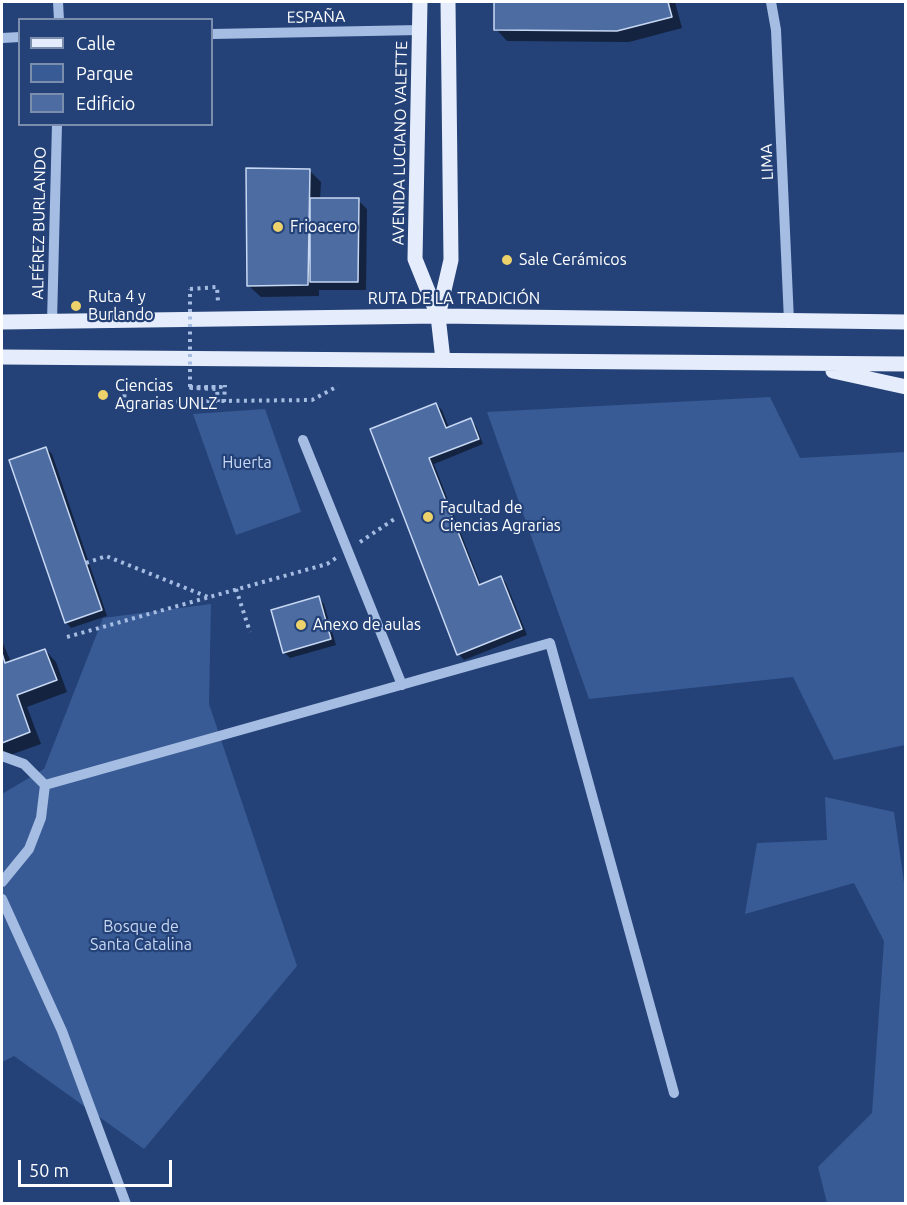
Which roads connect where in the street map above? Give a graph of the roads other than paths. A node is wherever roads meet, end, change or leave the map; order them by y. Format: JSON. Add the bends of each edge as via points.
{"nodes":[{"id":1,"x":58,"y":2,"type":"edge"},
{"id":2,"x":420,"y":2,"type":"edge"},
{"id":3,"x":448,"y":2,"type":"edge"},
{"id":4,"x":771,"y":2,"type":"edge"},
{"id":5,"x":58,"y":18,"type":"edge"},
{"id":6,"x":420,"y":30,"type":"junction"},
{"id":7,"x":213,"y":34,"type":"edge"},
{"id":8,"x":2,"y":38,"type":"edge"},
{"id":9,"x":18,"y":38,"type":"edge"},
{"id":10,"x":57,"y":126,"type":"edge"},
{"id":11,"x":438,"y":316,"type":"junction"},
{"id":12,"x":789,"y":321,"type":"junction"},
{"id":13,"x":2,"y":322,"type":"edge"},
{"id":14,"x":52,"y":322,"type":"junction"},
{"id":15,"x":906,"y":322,"type":"edge"},
{"id":16,"x":2,"y":357,"type":"edge"},
{"id":17,"x":443,"y":360,"type":"junction"},
{"id":18,"x":798,"y":364,"type":"junction"},
{"id":19,"x":906,"y":364,"type":"edge"},
{"id":20,"x":906,"y":387,"type":"edge"},
{"id":21,"x":303,"y":440,"type":"dead end"},
{"id":22,"x":402,"y":685,"type":"junction"},
{"id":23,"x":2,"y":756,"type":"edge"},
{"id":24,"x":45,"y":785,"type":"junction"},
{"id":25,"x":2,"y":882,"type":"edge"},
{"id":26,"x":2,"y":899,"type":"edge"},
{"id":27,"x":674,"y":1093,"type":"dead end"},
{"id":28,"x":126,"y":1203,"type":"edge"}],
"edges":[{"from":1,"to":5,"type":"street"},
{"from":2,"to":6,"type":"main road","name":"AVENIDA LUCIANO VALETTE"},
{"from":3,"to":11,"type":"main road","name":"AVENIDA LUCIANO VALETTE","via":[[451,260]]},
{"from":4,"to":12,"type":"street","name":"LIMA","via":[[776,30]]},
{"from":6,"to":7,"type":"street","name":"ESPAÑA"},
{"from":6,"to":11,"type":"main road","name":"AVENIDA LUCIANO VALETTE","via":[[415,259]]},
{"from":8,"to":9,"type":"street"},
{"from":10,"to":14,"type":"street","name":"ALFÉREZ BURLANDO"},
{"from":11,"to":12,"type":"main road","name":"RUTA DE LA TRADICIÓN"},
{"from":11,"to":14,"type":"main road","name":"RUTA DE LA TRADICIÓN"},
{"from":11,"to":17,"type":"main road","name":"AVENIDA LUCIANO VALETTE"},
{"from":12,"to":15,"type":"main road","name":"RUTA DE LA TRADICIÓN"},
{"from":13,"to":14,"type":"main road","name":"RUTA DE LA TRADICIÓN"},
{"from":16,"to":17,"type":"main road"},
{"from":17,"to":18,"type":"main road"},
{"from":18,"to":19,"type":"main road"},
{"from":18,"to":20,"type":"main road"},
{"from":21,"to":22,"type":"street"},
{"from":22,"to":24,"type":"street"},
{"from":22,"to":27,"type":"street","via":[[550,643]]},
{"from":23,"to":24,"type":"street","via":[[24,764]]},
{"from":24,"to":25,"type":"street","via":[[40,818],[29,849]]},
{"from":26,"to":28,"type":"street","via":[[63,1031]]}]}
